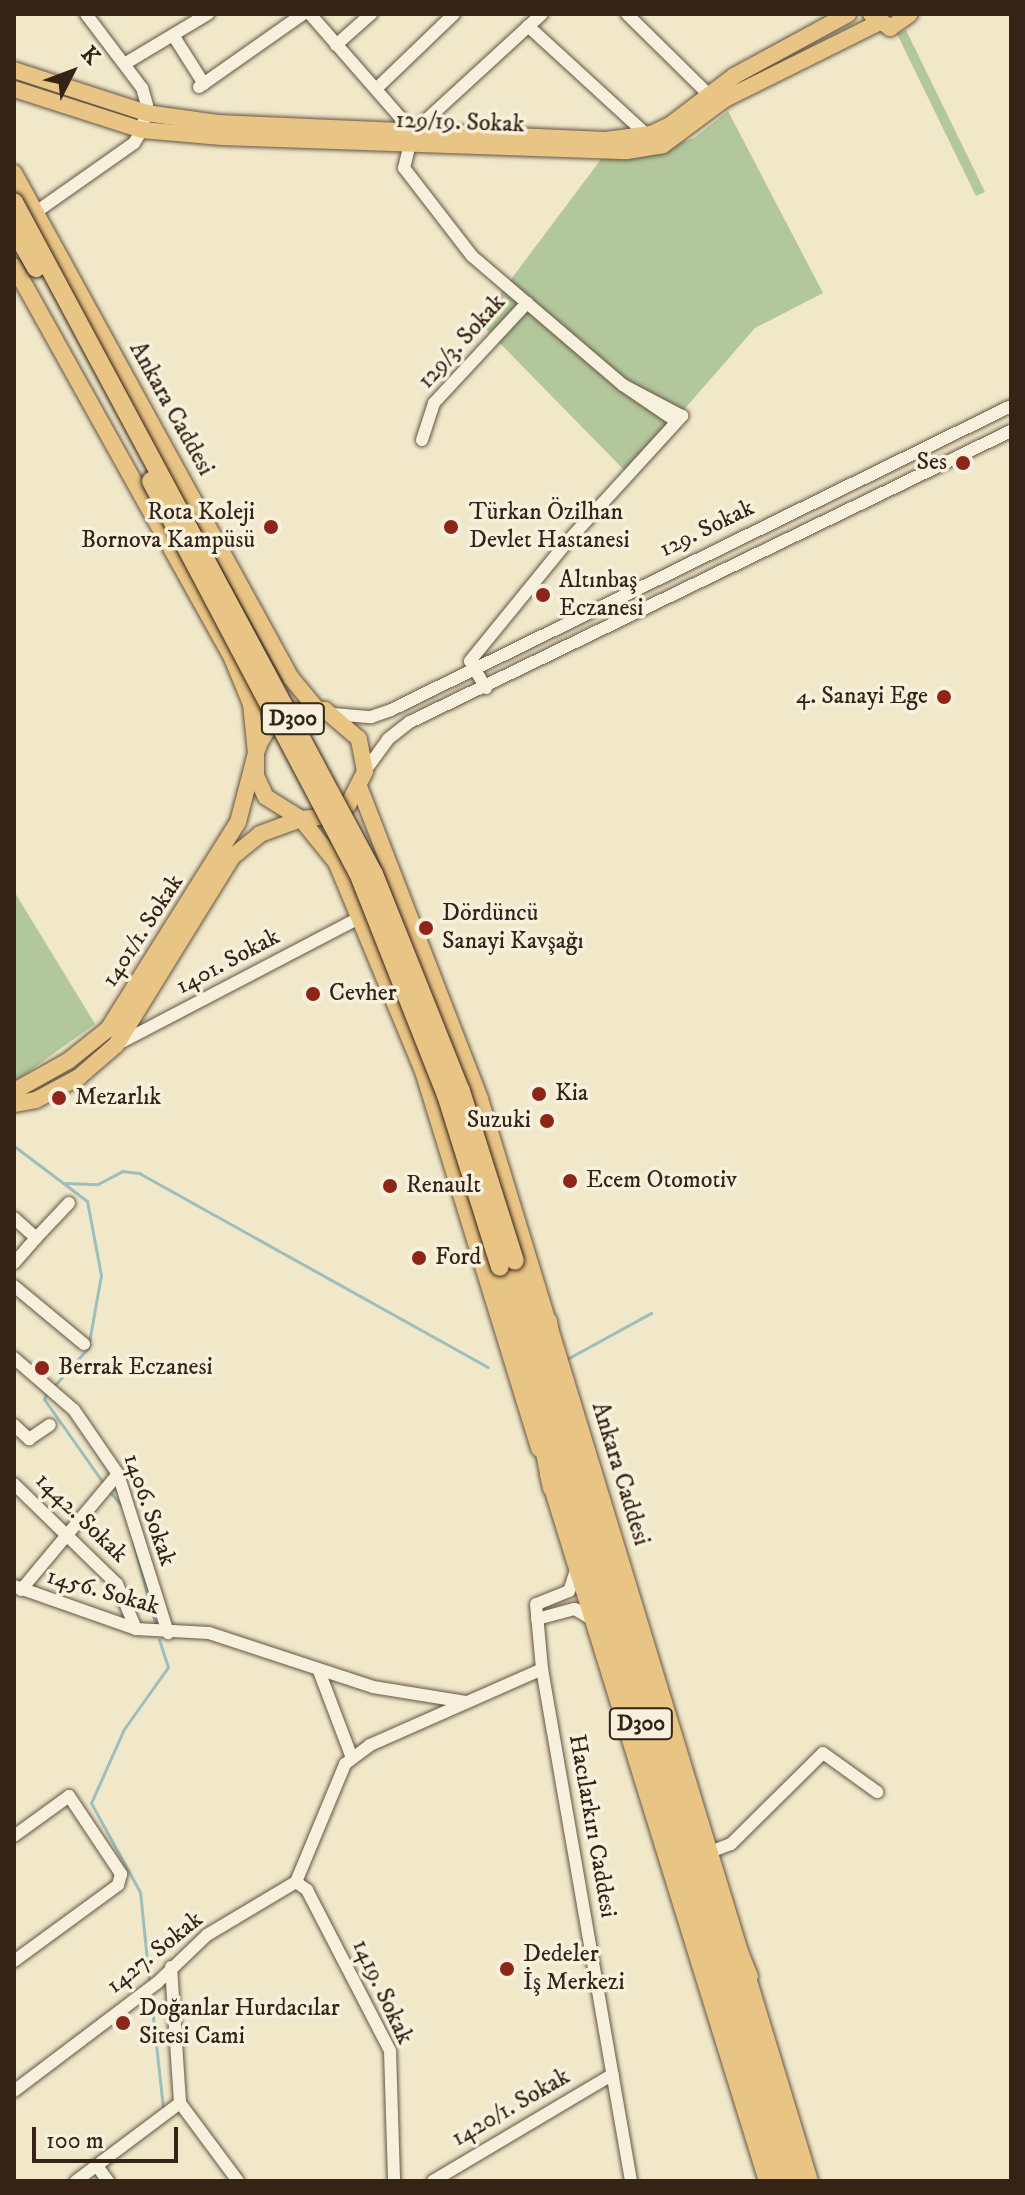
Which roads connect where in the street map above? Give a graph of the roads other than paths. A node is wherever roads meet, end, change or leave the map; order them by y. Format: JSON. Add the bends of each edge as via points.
{"nodes":[{"id":1,"x":208,"y":14,"type":"edge"},
{"id":2,"x":303,"y":14,"type":"edge"},
{"id":3,"x":310,"y":14,"type":"edge"},
{"id":4,"x":371,"y":14,"type":"edge"},
{"id":5,"x":454,"y":14,"type":"edge"},
{"id":6,"x":542,"y":14,"type":"edge"},
{"id":7,"x":627,"y":14,"type":"edge"},
{"id":8,"x":848,"y":14,"type":"edge"},
{"id":9,"x":910,"y":14,"type":"edge"},
{"id":10,"x":89,"y":15,"type":"edge"},
{"id":11,"x":874,"y":19,"type":"edge"},
{"id":12,"x":830,"y":20,"type":"edge"},
{"id":13,"x":528,"y":26,"type":"junction"},
{"id":14,"x":173,"y":35,"type":"junction"},
{"id":15,"x":336,"y":45,"type":"junction"},
{"id":16,"x":126,"y":63,"type":"junction"},
{"id":17,"x":14,"y":70,"type":"edge"},
{"id":18,"x":14,"y":89,"type":"edge"},
{"id":19,"x":376,"y":89,"type":"junction"},
{"id":20,"x":709,"y":95,"type":"junction"},
{"id":21,"x":146,"y":113,"type":"junction"},
{"id":22,"x":142,"y":130,"type":"junction"},
{"id":23,"x":647,"y":135,"type":"junction"},
{"id":24,"x":410,"y":138,"type":"junction"},
{"id":25,"x":14,"y":173,"type":"edge"},
{"id":26,"x":14,"y":202,"type":"edge"},
{"id":27,"x":36,"y":212,"type":"junction"},
{"id":28,"x":14,"y":229,"type":"edge"},
{"id":29,"x":14,"y":266,"type":"edge"},
{"id":30,"x":527,"y":303,"type":"junction"},
{"id":31,"x":1011,"y":406,"type":"edge"},
{"id":32,"x":1011,"y":431,"type":"edge"},
{"id":33,"x":422,"y":440,"type":"dead end"},
{"id":34,"x":475,"y":670,"type":"junction"},
{"id":35,"x":486,"y":688,"type":"junction"},
{"id":36,"x":315,"y":707,"type":"junction"},
{"id":37,"x":333,"y":714,"type":"junction"},
{"id":38,"x":256,"y":753,"type":"junction"},
{"id":39,"x":365,"y":771,"type":"junction"},
{"id":40,"x":360,"y":789,"type":"junction"},
{"id":41,"x":301,"y":819,"type":"junction"},
{"id":42,"x":361,"y":917,"type":"junction"},
{"id":43,"x":116,"y":1045,"type":"junction"},
{"id":44,"x":14,"y":1091,"type":"edge"},
{"id":45,"x":14,"y":1104,"type":"edge"},
{"id":46,"x":69,"y":1203,"type":"dead end"},
{"id":47,"x":14,"y":1218,"type":"edge"},
{"id":48,"x":36,"y":1238,"type":"junction"},
{"id":49,"x":14,"y":1263,"type":"edge"},
{"id":50,"x":507,"y":1264,"type":"junction"},
{"id":51,"x":14,"y":1286,"type":"edge"},
{"id":52,"x":548,"y":1321,"type":"junction"},
{"id":53,"x":523,"y":1340,"type":"junction"},
{"id":54,"x":84,"y":1344,"type":"dead end"},
{"id":55,"x":14,"y":1358,"type":"edge"},
{"id":56,"x":563,"y":1415,"type":"junction"},
{"id":57,"x":14,"y":1425,"type":"edge"},
{"id":58,"x":50,"y":1425,"type":"dead end"},
{"id":59,"x":118,"y":1474,"type":"junction"},
{"id":60,"x":14,"y":1484,"type":"edge"},
{"id":61,"x":552,"y":1488,"type":"junction"},
{"id":62,"x":67,"y":1535,"type":"junction"},
{"id":63,"x":575,"y":1559,"type":"junction"},
{"id":64,"x":17,"y":1588,"type":"edge"},
{"id":65,"x":537,"y":1619,"type":"junction"},
{"id":66,"x":597,"y":1624,"type":"junction"},
{"id":67,"x":136,"y":1629,"type":"junction"},
{"id":68,"x":168,"y":1633,"type":"junction"},
{"id":69,"x":542,"y":1669,"type":"junction"},
{"id":70,"x":319,"y":1671,"type":"junction"},
{"id":71,"x":466,"y":1702,"type":"junction"},
{"id":72,"x":352,"y":1758,"type":"junction"},
{"id":73,"x":877,"y":1792,"type":"dead end"},
{"id":74,"x":690,"y":1833,"type":"junction"},
{"id":75,"x":14,"y":1836,"type":"edge"},
{"id":76,"x":710,"y":1852,"type":"junction"},
{"id":77,"x":296,"y":1882,"type":"junction"},
{"id":78,"x":14,"y":1961,"type":"edge"},
{"id":79,"x":171,"y":1967,"type":"junction"},
{"id":80,"x":749,"y":1976,"type":"junction"},
{"id":81,"x":613,"y":2074,"type":"junction"},
{"id":82,"x":740,"y":2090,"type":"junction"},
{"id":83,"x":14,"y":2091,"type":"edge"},
{"id":84,"x":180,"y":2103,"type":"junction"},
{"id":85,"x":97,"y":2166,"type":"junction"},
{"id":86,"x":809,"y":2176,"type":"edge"},
{"id":87,"x":76,"y":2181,"type":"edge"},
{"id":88,"x":108,"y":2181,"type":"edge"},
{"id":89,"x":238,"y":2181,"type":"edge"},
{"id":90,"x":394,"y":2181,"type":"edge"},
{"id":91,"x":433,"y":2181,"type":"edge"},
{"id":92,"x":631,"y":2181,"type":"edge"},
{"id":93,"x":767,"y":2181,"type":"edge"},
{"id":94,"x":780,"y":2181,"type":"edge"}],
"edges":[{"from":1,"to":14,"type":"street"},
{"from":2,"to":14,"type":"street","via":[[202,85]]},
{"from":3,"to":15,"type":"street"},
{"from":4,"to":15,"type":"street"},
{"from":5,"to":19,"type":"street"},
{"from":6,"to":13,"type":"street"},
{"from":7,"to":20,"type":"street"},
{"from":8,"to":12,"type":"main road","name":"129/19. Sokak"},
{"from":9,"to":11,"type":"main road","name":"129/19. Sokak","via":[[897,27]]},
{"from":10,"to":16,"type":"street"},
{"from":11,"to":24,"type":"main road","name":"129/19. Sokak","via":[[754,83],[653,148],[590,152]]},
{"from":12,"to":20,"type":"main road","name":"129/19. Sokak"},
{"from":13,"to":23,"type":"street"},
{"from":13,"to":24,"type":"street"},
{"from":14,"to":16,"type":"street"},
{"from":15,"to":19,"type":"street"},
{"from":16,"to":21,"type":"street","via":[[142,88]]},
{"from":17,"to":21,"type":"main road","name":"129/19. Sokak"},
{"from":18,"to":22,"type":"main road","name":"129/19. Sokak"},
{"from":19,"to":24,"type":"street"},
{"from":20,"to":23,"type":"main road","name":"129/19. Sokak","via":[[670,125]]},
{"from":21,"to":22,"type":"street"},
{"from":21,"to":24,"type":"main road","name":"129/19. Sokak"},
{"from":22,"to":24,"type":"main road","name":"129/19. Sokak"},
{"from":22,"to":27,"type":"street","via":[[134,143]]},
{"from":23,"to":24,"type":"main road","name":"129/19. Sokak","via":[[606,140]]},
{"from":24,"to":30,"type":"street","via":[[404,168],[435,212],[490,275]]},
{"from":25,"to":27,"type":"main road","name":"Ankara Caddesi"},
{"from":26,"to":50,"type":"highway","name":"Ankara Caddesi","number":"D300","bridge":true,"via":[[374,874],[461,1091]]},
{"from":27,"to":36,"type":"main road","name":"Ankara Caddesi","via":[[291,678]]},
{"from":28,"to":50,"type":"highway","name":"Ankara Caddesi","number":"D300","bridge":true,"via":[[360,878]]},
{"from":29,"to":38,"type":"main road","via":[[232,658],[251,704]]},
{"from":30,"to":33,"type":"street","name":"129/3. Sokak","via":[[434,403]]},
{"from":30,"to":34,"type":"street","name":"129/3. Sokak","via":[[623,385],[679,418],[567,542],[470,661]]},
{"from":31,"to":34,"type":"street","name":"129. Sokak"},
{"from":32,"to":35,"type":"street","name":"129. Sokak"},
{"from":34,"to":35,"type":"street"},
{"from":34,"to":37,"type":"street","name":"129. Sokak","via":[[371,717]]},
{"from":35,"to":39,"type":"street","name":"129. Sokak","via":[[398,730]]},
{"from":36,"to":37,"type":"main road","name":"Ankara Caddesi"},
{"from":36,"to":38,"type":"main road","via":[[270,726]]},
{"from":37,"to":39,"type":"main road","name":"Ankara Caddesi","via":[[359,739]]},
{"from":38,"to":41,"type":"main road","via":[[256,776],[266,797]]},
{"from":38,"to":44,"type":"main road","name":"1401/1. Sokak","via":[[238,822],[108,1029],[68,1061]]},
{"from":39,"to":40,"type":"main road"},
{"from":40,"to":41,"type":"main road","via":[[331,816]]},
{"from":40,"to":52,"type":"main road","name":"Ankara Caddesi","via":[[480,1099]]},
{"from":41,"to":42,"type":"main road","via":[[336,862]]},
{"from":41,"to":43,"type":"main road","name":"1401/1. Sokak","via":[[260,834],[232,857]]},
{"from":42,"to":43,"type":"street","name":"1401. Sokak"},
{"from":42,"to":61,"type":"main road","via":[[423,1071]]},
{"from":43,"to":45,"type":"main road","name":"1401/1. Sokak","via":[[79,1077],[36,1100]]},
{"from":46,"to":48,"type":"street"},
{"from":47,"to":48,"type":"street"},
{"from":48,"to":49,"type":"street"},
{"from":50,"to":53,"type":"highway","name":"Ankara Caddesi","number":"D300"},
{"from":50,"to":56,"type":"highway","name":"Ankara Caddesi","number":"D300"},
{"from":51,"to":54,"type":"street"},
{"from":52,"to":56,"type":"highway"},
{"from":52,"to":76,"type":"main road","name":"Ankara Caddesi"},
{"from":53,"to":61,"type":"highway"},
{"from":53,"to":94,"type":"highway","name":"Ankara Caddesi","number":"D300"},
{"from":55,"to":59,"type":"street","name":"1406. Sokak","via":[[74,1410]]},
{"from":56,"to":74,"type":"highway","name":"Ankara Caddesi","number":"D300"},
{"from":57,"to":58,"type":"street","via":[[29,1439]]},
{"from":59,"to":62,"type":"street"},
{"from":59,"to":68,"type":"street","name":"1406. Sokak"},
{"from":60,"to":62,"type":"street","name":"1442. Sokak"},
{"from":61,"to":63,"type":"main road"},
{"from":62,"to":64,"type":"street"},
{"from":62,"to":67,"type":"street","name":"1442. Sokak","via":[[117,1584]]},
{"from":63,"to":65,"type":"street","name":"Hacılarkırı Caddesi","via":[[576,1580],[569,1591],[536,1604]]},
{"from":63,"to":66,"type":"main road"},
{"from":64,"to":67,"type":"street","name":"1456. Sokak"},
{"from":65,"to":66,"type":"street","via":[[575,1609]]},
{"from":65,"to":69,"type":"street","name":"Hacılarkırı Caddesi"},
{"from":66,"to":82,"type":"main road"},
{"from":67,"to":68,"type":"street","name":"1456. Sokak"},
{"from":68,"to":70,"type":"street","name":"1456. Sokak","via":[[209,1633]]},
{"from":69,"to":71,"type":"street"},
{"from":69,"to":81,"type":"street","name":"Hacılarkırı Caddesi"},
{"from":70,"to":71,"type":"street","name":"1456. Sokak","via":[[373,1687]]},
{"from":70,"to":72,"type":"street"},
{"from":71,"to":72,"type":"street"},
{"from":72,"to":77,"type":"street","via":[[330,1792],[316,1842]]},
{"from":73,"to":76,"type":"street","via":[[823,1753],[731,1844]]},
{"from":74,"to":80,"type":"highway"},
{"from":74,"to":86,"type":"highway","name":"Ankara Caddesi","number":"D300"},
{"from":75,"to":78,"type":"street","via":[[69,1796],[121,1874],[118,1885]]},
{"from":76,"to":80,"type":"main road","name":"Ankara Caddesi"},
{"from":77,"to":79,"type":"street","name":"1427. Sokak","via":[[207,1935]]},
{"from":77,"to":90,"type":"street","name":"1419. Sokak","via":[[307,1890],[390,2051]]},
{"from":79,"to":83,"type":"street","name":"1427. Sokak"},
{"from":79,"to":84,"type":"street"},
{"from":80,"to":86,"type":"main road","name":"Ankara Caddesi"},
{"from":81,"to":91,"type":"street","name":"1420/1. Sokak"},
{"from":81,"to":92,"type":"street","name":"Hacılarkırı Caddesi"},
{"from":82,"to":93,"type":"main road"},
{"from":82,"to":94,"type":"highway"},
{"from":84,"to":85,"type":"street"},
{"from":84,"to":89,"type":"street"},
{"from":85,"to":87,"type":"street"},
{"from":85,"to":88,"type":"street"}]}
